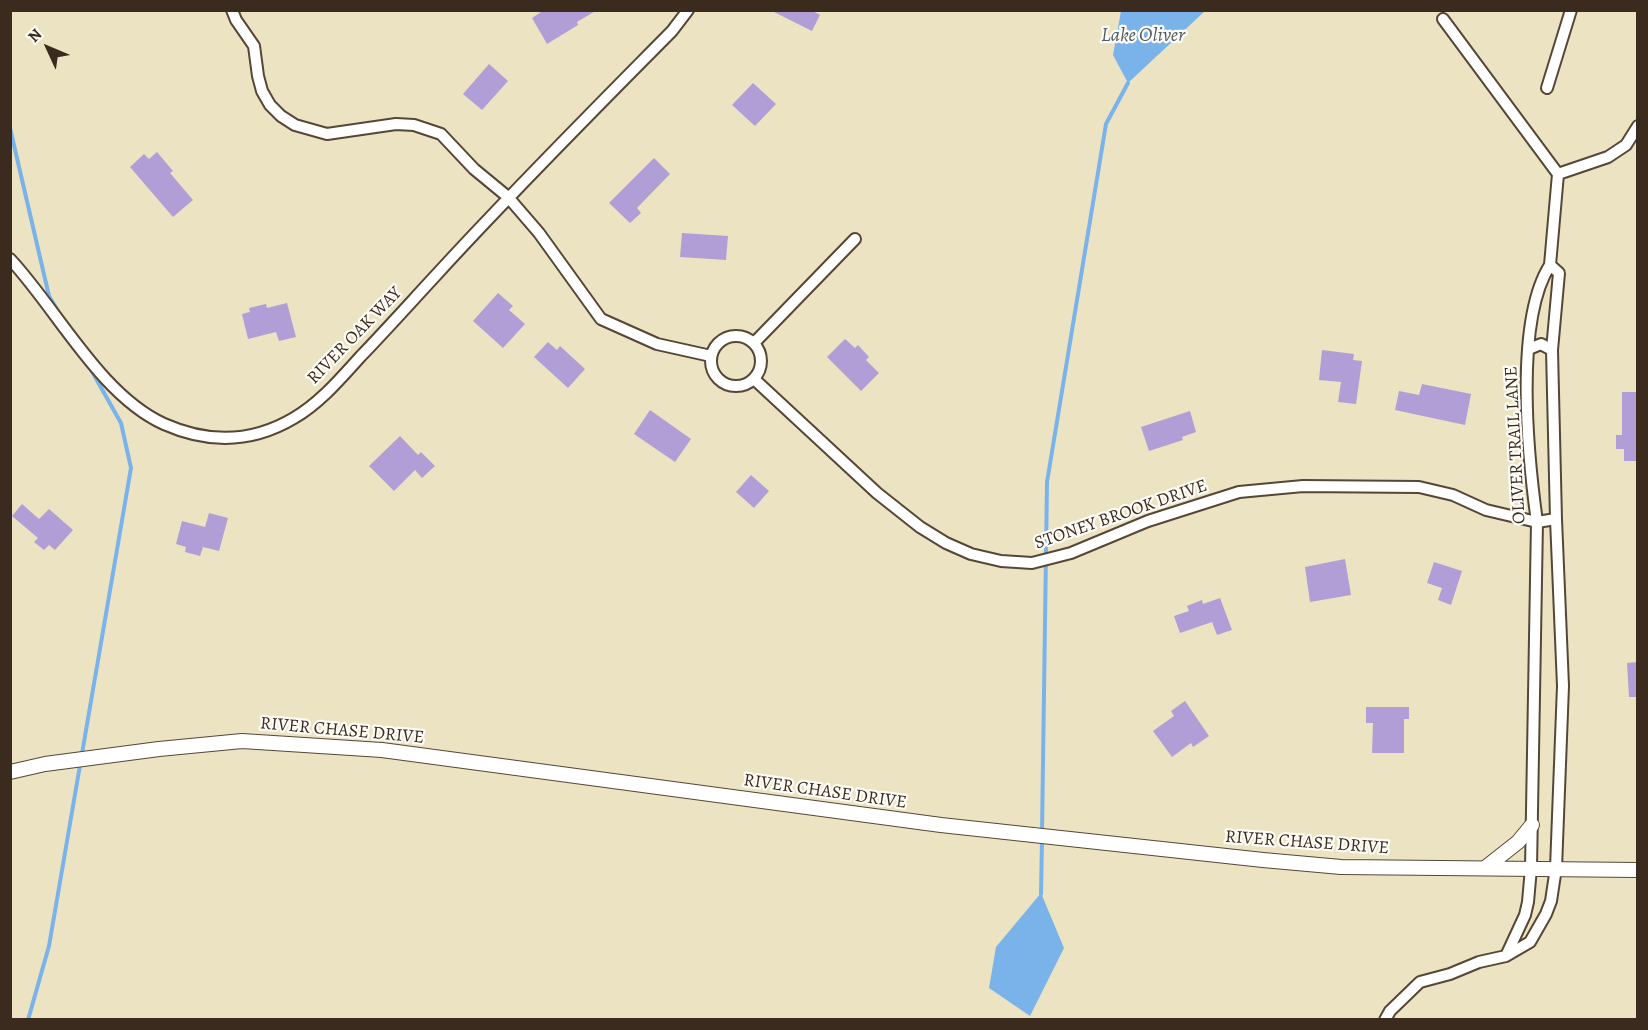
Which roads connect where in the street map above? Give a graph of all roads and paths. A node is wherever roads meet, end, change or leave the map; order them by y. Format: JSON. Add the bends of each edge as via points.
{"nodes":[{"id":1,"x":232,"y":10,"type":"edge"},
{"id":2,"x":688,"y":10,"type":"edge"},
{"id":3,"x":1571,"y":10,"type":"edge"},
{"id":4,"x":1443,"y":19,"type":"dead end"},
{"id":5,"x":1547,"y":87,"type":"dead end"},
{"id":6,"x":1638,"y":126,"type":"edge"},
{"id":7,"x":1558,"y":174,"type":"junction"},
{"id":8,"x":508,"y":197,"type":"junction"},
{"id":9,"x":855,"y":239,"type":"dead end"},
{"id":10,"x":10,"y":259,"type":"edge"},
{"id":11,"x":1550,"y":266,"type":"junction"},
{"id":12,"x":754,"y":343,"type":"junction"},
{"id":13,"x":1529,"y":349,"type":"junction"},
{"id":14,"x":1552,"y":350,"type":"junction"},
{"id":15,"x":711,"y":356,"type":"junction"},
{"id":16,"x":754,"y":379,"type":"junction"},
{"id":17,"x":1556,"y":519,"type":"junction"},
{"id":18,"x":1537,"y":522,"type":"junction"},
{"id":19,"x":10,"y":772,"type":"edge"},
{"id":20,"x":1532,"y":825,"type":"junction"},
{"id":21,"x":1556,"y":867,"type":"junction"},
{"id":22,"x":1485,"y":868,"type":"junction"},
{"id":23,"x":1531,"y":868,"type":"junction"},
{"id":24,"x":1638,"y":870,"type":"edge"},
{"id":25,"x":1506,"y":956,"type":"junction"},
{"id":26,"x":1385,"y":1020,"type":"edge"}],
"edges":[{"from":1,"to":8,"type":"street","via":[[254,45],[262,91],[281,116],[295,125],[327,134],[396,124],[441,134]]},
{"from":2,"to":8,"type":"street","name":"RIVER OAK WAY","via":[[672,31]]},
{"from":3,"to":5,"type":"street"},
{"from":4,"to":7,"type":"street"},
{"from":6,"to":7,"type":"street","via":[[1626,145],[1608,157]]},
{"from":7,"to":11,"type":"street"},
{"from":8,"to":10,"type":"street","name":"RIVER OAK WAY","via":[[332,388],[295,418],[266,431],[236,438],[204,438],[161,423],[134,406],[71,337]]},
{"from":8,"to":15,"type":"street","via":[[602,319],[657,344]]},
{"from":9,"to":12,"type":"street"},
{"from":11,"to":13,"type":"street","via":[[1541,279]]},
{"from":11,"to":14,"type":"street","via":[[1558,273]]},
{"from":12,"to":15,"type":"street","via":[[732,336],[719,343]]},
{"from":12,"to":16,"type":"street","via":[[761,365]]},
{"from":13,"to":14,"type":"street","name":"OLIVER TRAIL LANE","via":[[1541,344]]},
{"from":13,"to":18,"type":"street","name":"OLIVER TRAIL LANE","via":[[1530,473]]},
{"from":14,"to":17,"type":"street","name":"OLIVER TRAIL LANE"},
{"from":15,"to":16,"type":"street","via":[[713,372],[724,384],[740,387]]},
{"from":16,"to":18,"type":"street","name":"STONEY BROOK DRIVE","via":[[877,493],[920,527],[971,554],[1001,561],[1032,563],[1071,553],[1148,521],[1239,492],[1303,486],[1419,487]]},
{"from":17,"to":18,"type":"street","name":"STONEY BROOK DRIVE"},
{"from":17,"to":21,"type":"street","name":"OLIVER TRAIL LANE","via":[[1563,686]]},
{"from":18,"to":20,"type":"street","name":"OLIVER TRAIL LANE"},
{"from":19,"to":22,"type":"street","name":"RIVER CHASE DRIVE","via":[[45,764],[242,741],[382,750],[941,825],[1251,859],[1341,867]]},
{"from":20,"to":22,"type":"street","via":[[1518,842]]},
{"from":20,"to":23,"type":"street","name":"OLIVER TRAIL LANE"},
{"from":21,"to":23,"type":"street","name":"RIVER CHASE DRIVE"},
{"from":21,"to":24,"type":"street","name":"RIVER CHASE DRIVE"},
{"from":21,"to":25,"type":"street","name":"OLIVER TRAIL LANE","via":[[1546,914],[1530,942]]},
{"from":22,"to":23,"type":"street","name":"RIVER CHASE DRIVE"},
{"from":23,"to":25,"type":"street","name":"OLIVER TRAIL LANE","via":[[1525,915]]},
{"from":25,"to":26,"type":"street","name":"OLIVER TRAIL LANE","via":[[1420,982]]}]}
